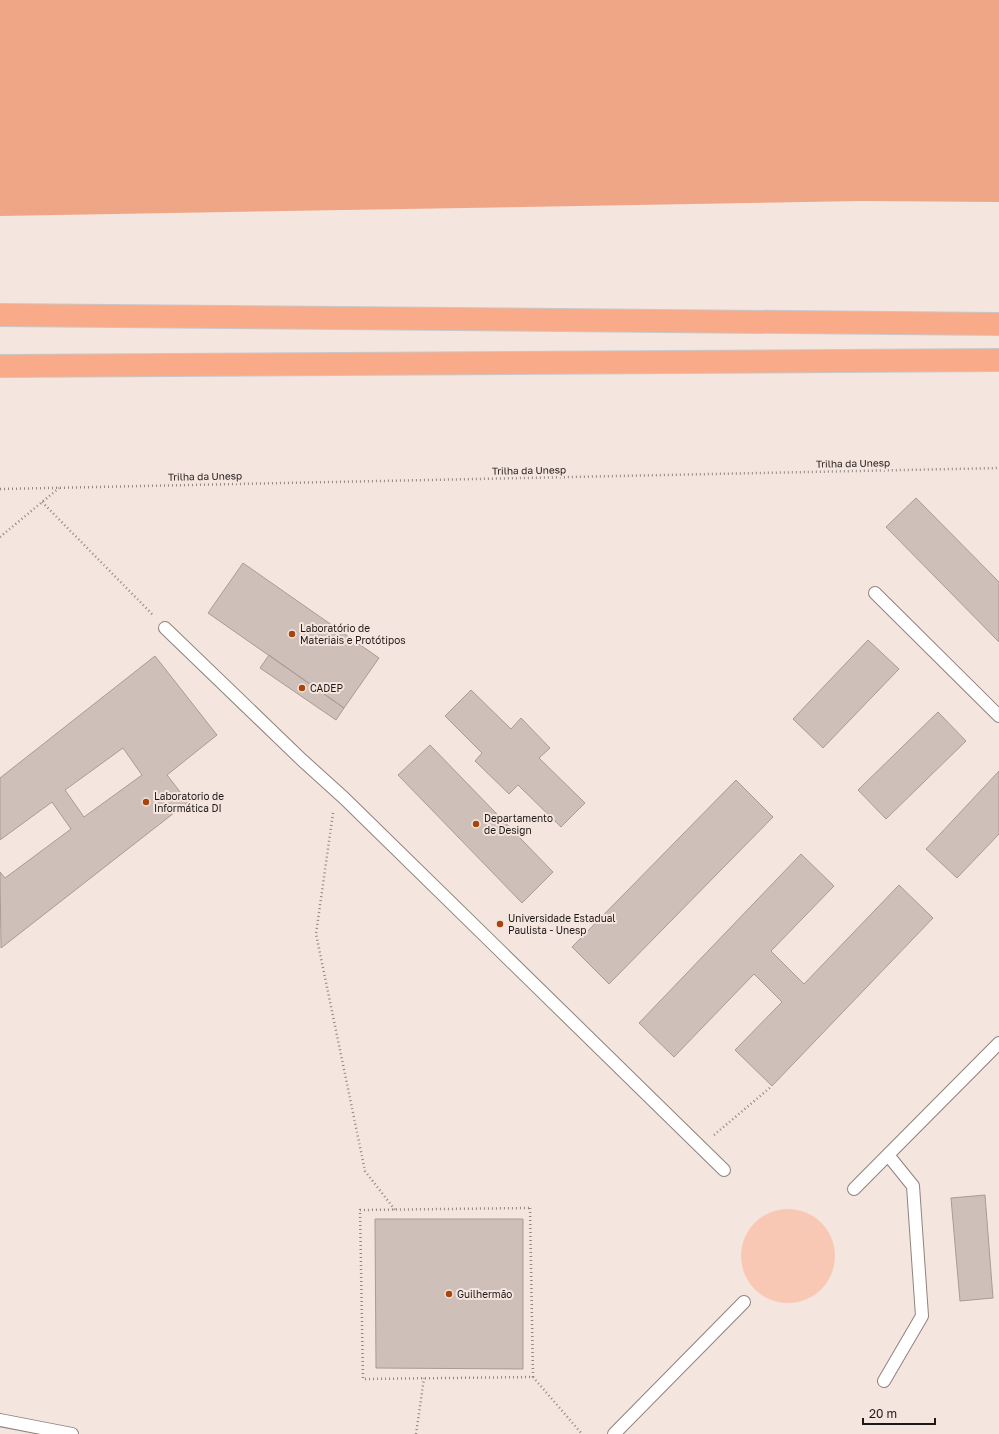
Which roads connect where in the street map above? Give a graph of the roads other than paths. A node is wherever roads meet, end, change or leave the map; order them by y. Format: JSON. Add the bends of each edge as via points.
{"nodes":[{"id":1,"x":0,"y":315,"type":"edge"},
{"id":2,"x":999,"y":324,"type":"edge"},
{"id":3,"x":999,"y":360,"type":"edge"},
{"id":4,"x":0,"y":366,"type":"edge"},
{"id":5,"x":875,"y":593,"type":"dead end"},
{"id":6,"x":166,"y":628,"type":"road end"},
{"id":7,"x":999,"y":716,"type":"edge"},
{"id":8,"x":999,"y":1043,"type":"edge"},
{"id":9,"x":888,"y":1156,"type":"junction"},
{"id":10,"x":724,"y":1170,"type":"dead end"},
{"id":11,"x":854,"y":1189,"type":"dead end"},
{"id":12,"x":744,"y":1302,"type":"dead end"},
{"id":13,"x":884,"y":1381,"type":"dead end"},
{"id":14,"x":0,"y":1420,"type":"edge"},
{"id":15,"x":72,"y":1434,"type":"edge"},
{"id":16,"x":614,"y":1434,"type":"edge"}],
"edges":[{"from":1,"to":2,"type":"highway"},
{"from":3,"to":4,"type":"highway"},
{"from":5,"to":7,"type":"lane"},
{"from":6,"to":10,"type":"lane","via":[[344,798]]},
{"from":8,"to":9,"type":"lane"},
{"from":9,"to":11,"type":"lane"},
{"from":9,"to":13,"type":"lane","via":[[913,1186],[922,1316]]},
{"from":12,"to":16,"type":"lane"},
{"from":14,"to":15,"type":"lane"}]}
